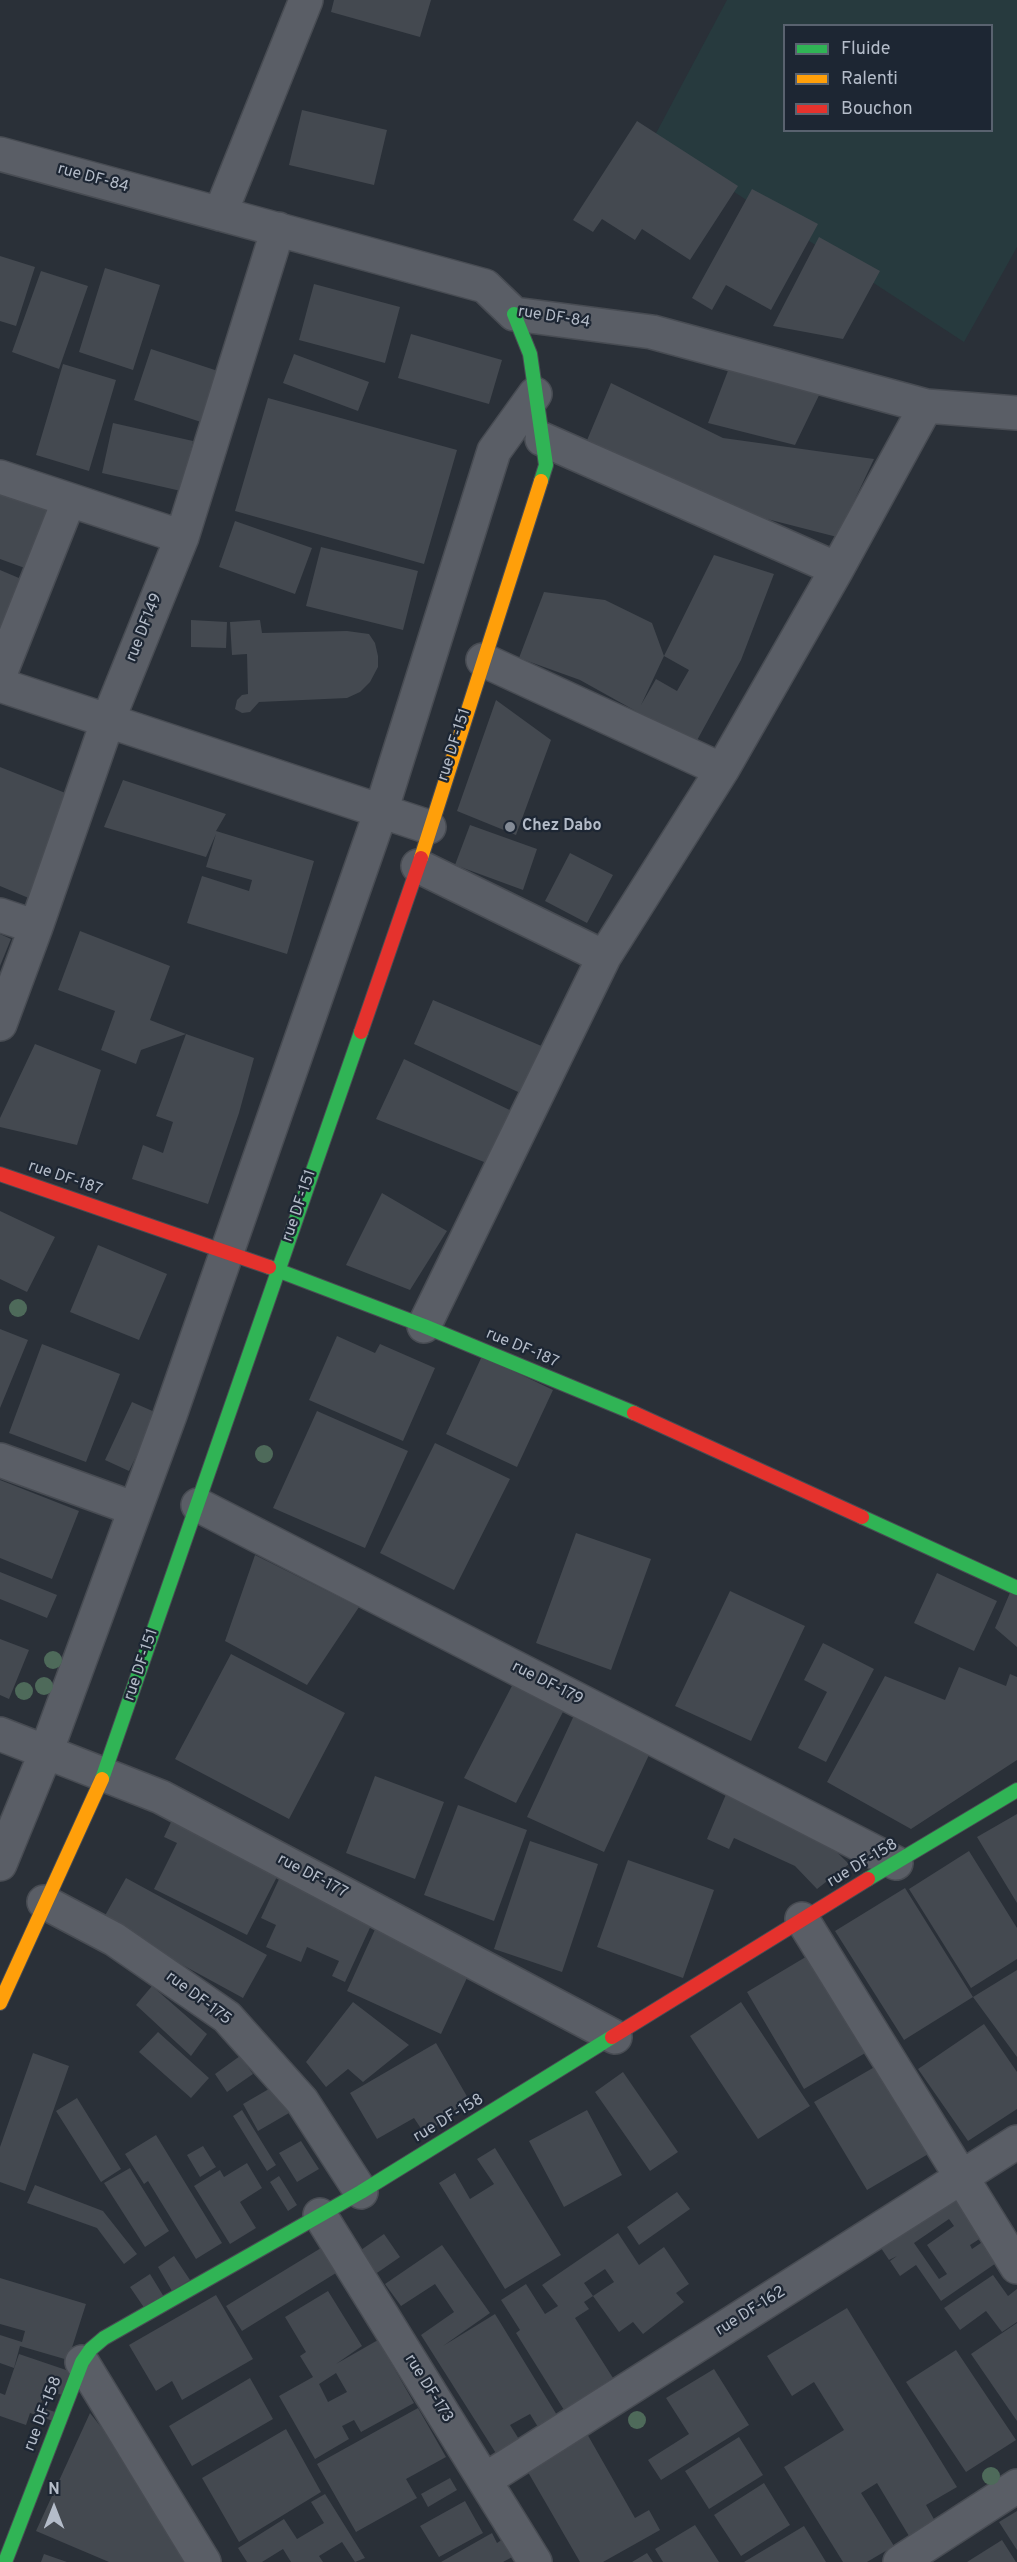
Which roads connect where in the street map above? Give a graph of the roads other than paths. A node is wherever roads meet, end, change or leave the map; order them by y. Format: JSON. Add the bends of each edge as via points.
{"nodes":[{"id":1,"x":306,"y":0,"type":"edge"},
{"id":2,"x":0,"y":154,"type":"edge"},
{"id":3,"x":220,"y":214,"type":"junction"},
{"id":4,"x":278,"y":229,"type":"junction"},
{"id":5,"x":514,"y":314,"type":"junction"},
{"id":6,"x":535,"y":394,"type":"junction"},
{"id":7,"x":926,"y":406,"type":"junction"},
{"id":8,"x":1017,"y":413,"type":"edge"},
{"id":9,"x":542,"y":439,"type":"junction"},
{"id":10,"x":0,"y":477,"type":"edge"},
{"id":11,"x":69,"y":500,"type":"junction"},
{"id":12,"x":182,"y":537,"type":"junction"},
{"id":13,"x":837,"y":569,"type":"junction"},
{"id":14,"x":483,"y":660,"type":"junction"},
{"id":15,"x":0,"y":674,"type":"edge"},
{"id":16,"x":0,"y":685,"type":"edge"},
{"id":17,"x":108,"y":720,"type":"junction"},
{"id":18,"x":722,"y":770,"type":"junction"},
{"id":19,"x":381,"y":811,"type":"junction"},
{"id":20,"x":429,"y":827,"type":"junction"},
{"id":21,"x":418,"y":866,"type":"junction"},
{"id":22,"x":0,"y":915,"type":"edge"},
{"id":23,"x":36,"y":927,"type":"junction"},
{"id":24,"x":604,"y":957,"type":"junction"},
{"id":25,"x":0,"y":1024,"type":"edge"},
{"id":26,"x":0,"y":1174,"type":"edge"},
{"id":27,"x":225,"y":1252,"type":"junction"},
{"id":28,"x":277,"y":1270,"type":"junction"},
{"id":29,"x":424,"y":1326,"type":"junction"},
{"id":30,"x":0,"y":1460,"type":"edge"},
{"id":31,"x":198,"y":1505,"type":"junction"},
{"id":32,"x":135,"y":1509,"type":"junction"},
{"id":33,"x":1017,"y":1588,"type":"edge"},
{"id":34,"x":0,"y":1734,"type":"edge"},
{"id":35,"x":46,"y":1752,"type":"junction"},
{"id":36,"x":104,"y":1774,"type":"junction"},
{"id":37,"x":1017,"y":1790,"type":"edge"},
{"id":38,"x":896,"y":1863,"type":"junction"},
{"id":39,"x":0,"y":1864,"type":"edge"},
{"id":40,"x":44,"y":1902,"type":"junction"},
{"id":41,"x":802,"y":1919,"type":"junction"},
{"id":42,"x":0,"y":2003,"type":"edge"},
{"id":43,"x":615,"y":2037,"type":"junction"},
{"id":44,"x":1017,"y":2142,"type":"edge"},
{"id":45,"x":962,"y":2178,"type":"junction"},
{"id":46,"x":362,"y":2192,"type":"junction"},
{"id":47,"x":320,"y":2215,"type":"junction"},
{"id":48,"x":1017,"y":2266,"type":"edge"},
{"id":49,"x":82,"y":2362,"type":"junction"},
{"id":50,"x":484,"y":2480,"type":"junction"},
{"id":51,"x":1017,"y":2486,"type":"edge"},
{"id":52,"x":5,"y":2562,"type":"edge"},
{"id":53,"x":204,"y":2562,"type":"edge"},
{"id":54,"x":535,"y":2562,"type":"edge"},
{"id":55,"x":900,"y":2562,"type":"edge"}],
"edges":[{"from":1,"to":3,"type":"street"},
{"from":2,"to":3,"type":"street","name":"rue DF-84"},
{"from":3,"to":4,"type":"street","name":"rue DF-84"},
{"from":4,"to":5,"type":"street","name":"rue DF-84","via":[[484,286]]},
{"from":4,"to":12,"type":"street","name":"rue DF149"},
{"from":5,"to":6,"type":"street","name":"rue DF-151","via":[[531,354]]},
{"from":5,"to":7,"type":"street","name":"rue DF-84","via":[[652,332]]},
{"from":6,"to":9,"type":"street","name":"rue DF-151"},
{"from":6,"to":19,"type":"street","via":[[494,451]]},
{"from":7,"to":8,"type":"street","name":"rue DF-84"},
{"from":7,"to":13,"type":"street"},
{"from":9,"to":13,"type":"street"},
{"from":9,"to":14,"type":"street","name":"rue DF-151","via":[[546,465]]},
{"from":10,"to":11,"type":"street"},
{"from":11,"to":12,"type":"street"},
{"from":11,"to":15,"type":"street"},
{"from":12,"to":17,"type":"street","name":"rue DF149"},
{"from":13,"to":18,"type":"street"},
{"from":14,"to":18,"type":"street"},
{"from":14,"to":20,"type":"street","name":"rue DF-151"},
{"from":16,"to":17,"type":"street"},
{"from":17,"to":19,"type":"street"},
{"from":17,"to":23,"type":"street","name":"rue DF149"},
{"from":18,"to":24,"type":"street"},
{"from":19,"to":20,"type":"street"},
{"from":19,"to":27,"type":"street"},
{"from":20,"to":21,"type":"street","name":"rue DF-151"},
{"from":21,"to":24,"type":"street"},
{"from":21,"to":28,"type":"street","name":"rue DF-151"},
{"from":22,"to":23,"type":"street"},
{"from":23,"to":25,"type":"street","name":"rue DF149"},
{"from":24,"to":29,"type":"street"},
{"from":26,"to":27,"type":"street","name":"rue DF-187"},
{"from":27,"to":28,"type":"street","name":"rue DF-187"},
{"from":27,"to":32,"type":"street"},
{"from":28,"to":29,"type":"street","name":"rue DF-187"},
{"from":28,"to":31,"type":"street","name":"rue DF-151"},
{"from":29,"to":33,"type":"street","name":"rue DF-187","via":[[645,1418]]},
{"from":30,"to":32,"type":"street"},
{"from":31,"to":36,"type":"street","name":"rue DF-151"},
{"from":31,"to":38,"type":"street","name":"rue DF-179"},
{"from":32,"to":35,"type":"street"},
{"from":34,"to":35,"type":"street","name":"rue DF-177"},
{"from":35,"to":36,"type":"street","name":"rue DF-177"},
{"from":35,"to":39,"type":"street"},
{"from":36,"to":40,"type":"street","name":"rue DF-151"},
{"from":36,"to":43,"type":"street","name":"rue DF-177","via":[[161,1797]]},
{"from":37,"to":38,"type":"street","name":"rue DF-158"},
{"from":38,"to":41,"type":"street","name":"rue DF-158"},
{"from":40,"to":42,"type":"street","name":"rue DF-151"},
{"from":40,"to":46,"type":"street","name":"rue DF-175","via":[[114,1939],[227,2017],[302,2101]]},
{"from":41,"to":43,"type":"street","name":"rue DF-158"},
{"from":41,"to":45,"type":"street"},
{"from":43,"to":46,"type":"street","name":"rue DF-158"},
{"from":44,"to":45,"type":"street","name":"rue DF-162"},
{"from":45,"to":48,"type":"street"},
{"from":45,"to":50,"type":"street","name":"rue DF-162"},
{"from":46,"to":47,"type":"street","name":"rue DF-158"},
{"from":47,"to":49,"type":"street","name":"rue DF-158","via":[[129,2322],[91,2349]]},
{"from":47,"to":50,"type":"street","name":"rue DF-173"},
{"from":49,"to":52,"type":"street","name":"rue DF-158"},
{"from":49,"to":53,"type":"street"},
{"from":50,"to":54,"type":"street","name":"rue DF-173"},
{"from":51,"to":55,"type":"street"}]}
